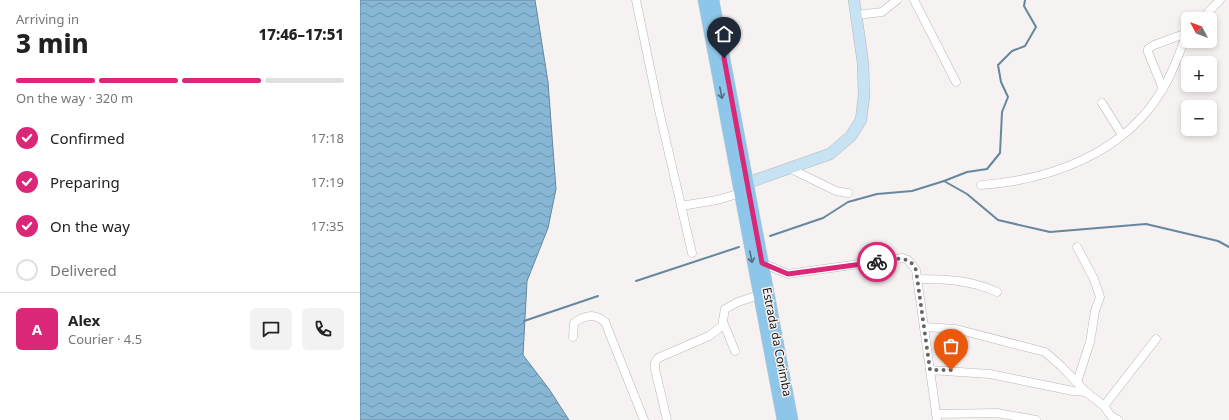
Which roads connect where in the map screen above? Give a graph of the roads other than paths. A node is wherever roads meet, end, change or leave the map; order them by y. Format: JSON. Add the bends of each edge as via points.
{"nodes":[{"id":1,"x":636,"y":0,"type":"edge"},
{"id":2,"x":704,"y":0,"type":"edge"},
{"id":3,"x":713,"y":0,"type":"edge"},
{"id":4,"x":854,"y":0,"type":"edge"},
{"id":5,"x":897,"y":0,"type":"edge"},
{"id":6,"x":914,"y":0,"type":"edge"},
{"id":7,"x":1220,"y":0,"type":"edge"},
{"id":8,"x":1209,"y":12,"type":"edge"},
{"id":9,"x":856,"y":15,"type":"junction"},
{"id":10,"x":1181,"y":34,"type":"edge"},
{"id":11,"x":1181,"y":48,"type":"edge"},
{"id":12,"x":956,"y":82,"type":"dead end"},
{"id":13,"x":1163,"y":89,"type":"junction"},
{"id":14,"x":1102,"y":103,"type":"dead end"},
{"id":15,"x":1122,"y":135,"type":"junction"},
{"id":16,"x":792,"y":169,"type":"junction"},
{"id":17,"x":981,"y":185,"type":"dead end"},
{"id":18,"x":744,"y":188,"type":"junction"},
{"id":19,"x":848,"y":193,"type":"dead end"},
{"id":20,"x":681,"y":206,"type":"junction"},
{"id":21,"x":747,"y":216,"type":"junction"},
{"id":22,"x":1077,"y":247,"type":"dead end"},
{"id":23,"x":692,"y":253,"type":"dead end"},
{"id":24,"x":762,"y":263,"type":"junction"},
{"id":25,"x":917,"y":279,"type":"junction"},
{"id":26,"x":997,"y":292,"type":"dead end"},
{"id":27,"x":759,"y":295,"type":"junction"},
{"id":28,"x":723,"y":322,"type":"junction"},
{"id":29,"x":924,"y":327,"type":"junction"},
{"id":30,"x":573,"y":337,"type":"dead end"},
{"id":31,"x":1156,"y":339,"type":"dead end"},
{"id":32,"x":735,"y":351,"type":"dead end"},
{"id":33,"x":930,"y":370,"type":"junction"},
{"id":34,"x":1077,"y":382,"type":"junction"},
{"id":35,"x":1086,"y":392,"type":"junction"},
{"id":36,"x":1104,"y":406,"type":"junction"},
{"id":37,"x":936,"y":417,"type":"edge"},
{"id":38,"x":1114,"y":419,"type":"edge"},
{"id":39,"x":644,"y":420,"type":"edge"},
{"id":40,"x":667,"y":420,"type":"edge"},
{"id":41,"x":783,"y":420,"type":"edge"},
{"id":42,"x":792,"y":420,"type":"edge"},
{"id":43,"x":1036,"y":420,"type":"edge"}],
"edges":[{"from":1,"to":20,"type":"street"},
{"from":2,"to":18,"type":"main road","one_way":true},
{"from":3,"to":18,"type":"main road"},
{"from":4,"to":9,"type":"street"},
{"from":5,"to":9,"type":"street","via":[[882,12]]},
{"from":6,"to":12,"type":"street"},
{"from":7,"to":8,"type":"street"},
{"from":9,"to":16,"type":"street","via":[[863,63],[864,96],[861,120],[850,136],[830,154]]},
{"from":10,"to":13,"type":"street","via":[[1154,44],[1148,49]]},
{"from":11,"to":13,"type":"street"},
{"from":13,"to":15,"type":"street","via":[[1148,111]]},
{"from":14,"to":15,"type":"street"},
{"from":15,"to":17,"type":"street","via":[[1092,155],[1064,169],[1015,181]]},
{"from":16,"to":18,"type":"street"},
{"from":16,"to":19,"type":"street","via":[[836,191]]},
{"from":18,"to":20,"type":"street","via":[[717,200]]},
{"from":18,"to":21,"type":"main road"},
{"from":20,"to":23,"type":"street"},
{"from":21,"to":24,"type":"main road","name":"Estrada da Corimba"},
{"from":21,"to":27,"type":"main road","name":"Estrada da Corimba","one_way":true},
{"from":22,"to":34,"type":"street","via":[[1094,279],[1100,297],[1090,342]]},
{"from":24,"to":25,"type":"street","via":[[788,274],[902,258],[914,264]]},
{"from":24,"to":42,"type":"main road","name":"Estrada da Corimba"},
{"from":25,"to":26,"type":"street","via":[[944,278],[975,283]]},
{"from":25,"to":29,"type":"street"},
{"from":27,"to":28,"type":"street","via":[[731,305],[723,313]]},
{"from":27,"to":41,"type":"main road","name":"Estrada da Corimba"},
{"from":28,"to":32,"type":"street"},
{"from":28,"to":40,"type":"street","via":[[722,326],[709,336],[658,358],[655,363],[654,369]]},
{"from":29,"to":33,"type":"street"},
{"from":29,"to":34,"type":"street","via":[[956,329],[1044,352]]},
{"from":30,"to":39,"type":"street","via":[[574,323],[579,319],[592,315],[605,322]]},
{"from":31,"to":36,"type":"street"},
{"from":33,"to":35,"type":"street","via":[[990,374]]},
{"from":33,"to":37,"type":"street"},
{"from":34,"to":35,"type":"street"},
{"from":35,"to":36,"type":"street"},
{"from":36,"to":38,"type":"street"},
{"from":37,"to":43,"type":"street","via":[[997,413]]}]}
